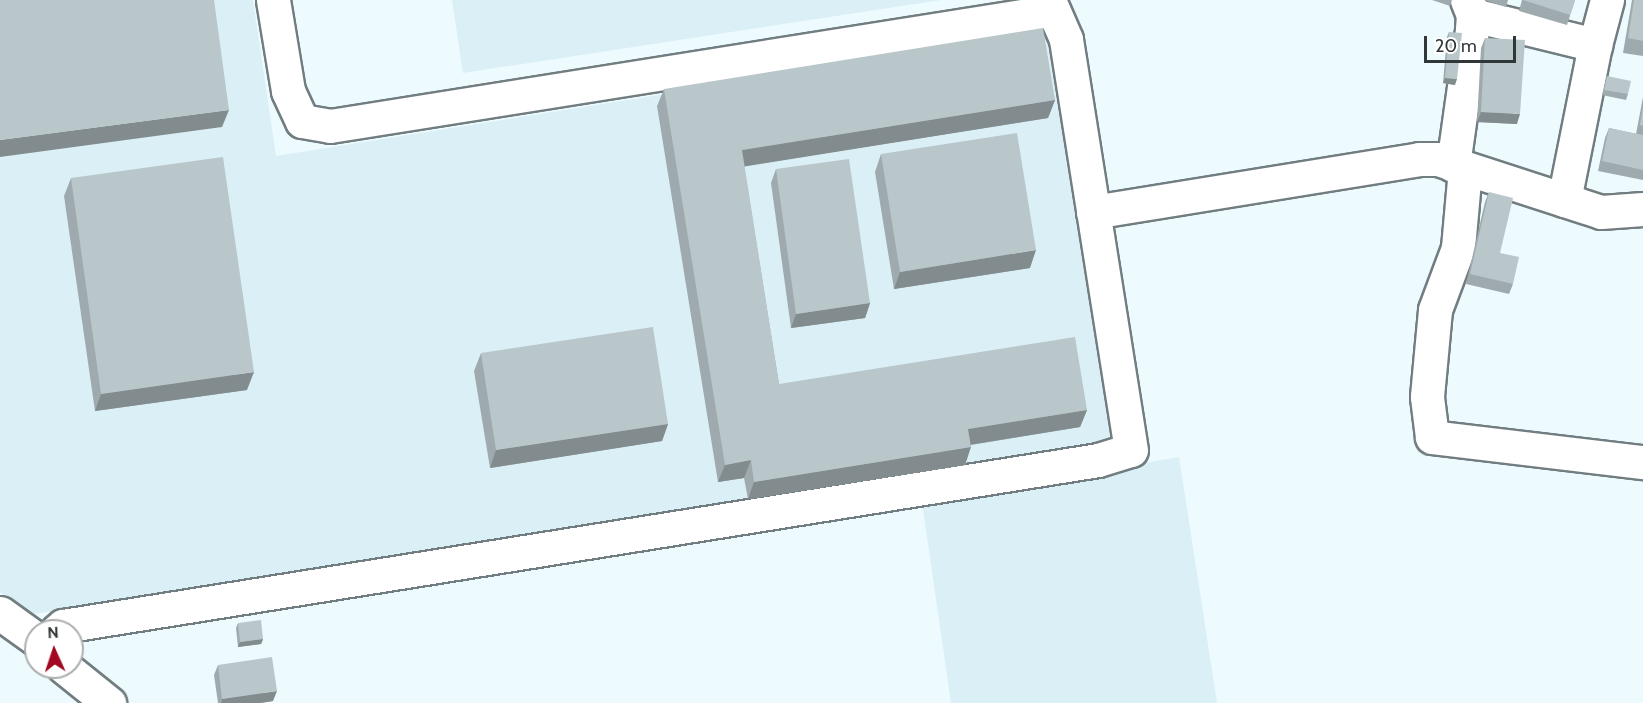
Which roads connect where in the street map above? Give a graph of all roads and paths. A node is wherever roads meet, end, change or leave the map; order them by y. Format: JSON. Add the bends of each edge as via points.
{"nodes":[{"id":1,"x":273,"y":0,"type":"edge"},
{"id":2,"x":1607,"y":0,"type":"edge"},
{"id":3,"x":1049,"y":1,"type":"edge"},
{"id":4,"x":1470,"y":7,"type":"edge"},
{"id":5,"x":1595,"y":45,"type":"junction"},
{"id":6,"x":1459,"y":167,"type":"junction"},
{"id":7,"x":1564,"y":200,"type":"junction"},
{"id":8,"x":1643,"y":209,"type":"edge"},
{"id":9,"x":1093,"y":212,"type":"junction"},
{"id":10,"x":1643,"y":462,"type":"edge"},
{"id":11,"x":0,"y":613,"type":"edge"},
{"id":12,"x":84,"y":623,"type":"edge"},
{"id":13,"x":24,"y":630,"type":"edge"},
{"id":14,"x":68,"y":679,"type":"edge"},
{"id":15,"x":79,"y":679,"type":"edge"},
{"id":16,"x":72,"y":703,"type":"edge"},
{"id":17,"x":109,"y":703,"type":"edge"}],
"edges":[{"from":1,"to":3,"type":"street","via":[[288,91],[302,121],[330,126],[1017,17],[1034,14]]},
{"from":2,"to":5,"type":"street"},
{"from":3,"to":9,"type":"street","via":[[1065,39]]},
{"from":4,"to":5,"type":"street"},
{"from":4,"to":6,"type":"street"},
{"from":5,"to":7,"type":"street"},
{"from":6,"to":7,"type":"street"},
{"from":6,"to":9,"type":"street","via":[[1438,159],[1419,159]]},
{"from":6,"to":10,"type":"street","via":[[1458,248],[1435,310],[1427,397],[1432,437]]},
{"from":7,"to":8,"type":"street","via":[[1601,212]]},
{"from":9,"to":12,"type":"street","via":[[1131,450],[1098,460]]},
{"from":11,"to":13,"type":"street"},
{"from":14,"to":16,"type":"street"},
{"from":15,"to":17,"type":"street"}]}
